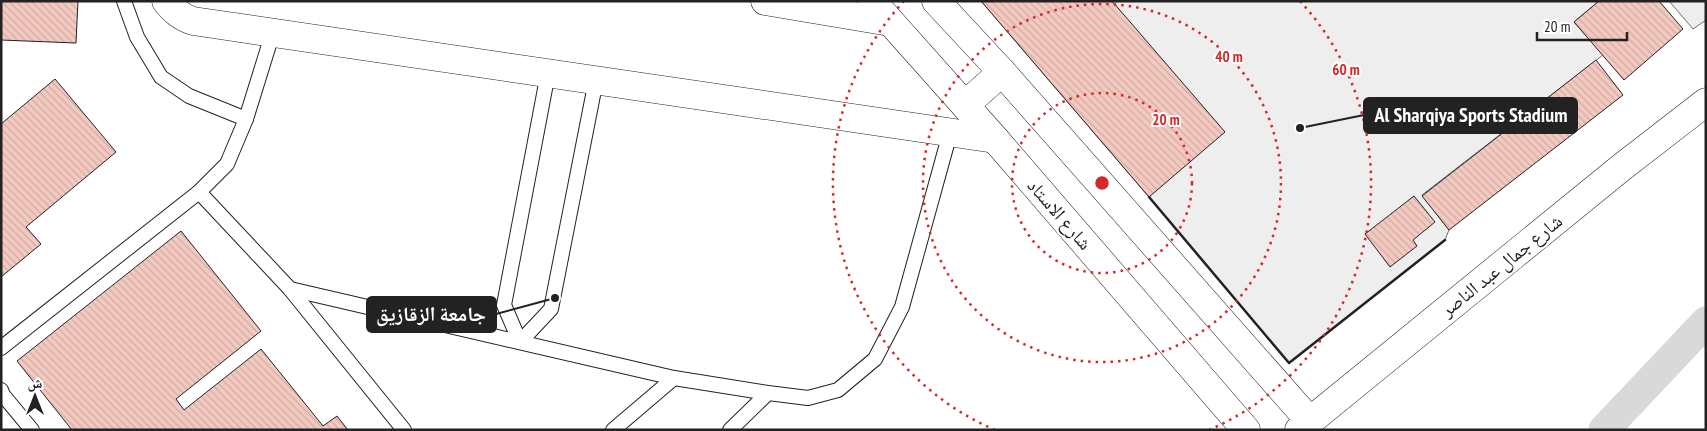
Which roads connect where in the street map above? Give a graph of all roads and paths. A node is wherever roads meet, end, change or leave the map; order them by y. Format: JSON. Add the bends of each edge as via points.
{"nodes":[{"id":1,"x":124,"y":1,"type":"edge"},
{"id":2,"x":166,"y":1,"type":"edge"},
{"id":3,"x":765,"y":1,"type":"edge"},
{"id":4,"x":872,"y":1,"type":"edge"},
{"id":5,"x":936,"y":1,"type":"edge"},
{"id":6,"x":890,"y":22,"type":"junction"},
{"id":7,"x":273,"y":32,"type":"junction"},
{"id":8,"x":1002,"y":72,"type":"junction"},
{"id":9,"x":548,"y":73,"type":"junction"},
{"id":10,"x":596,"y":80,"type":"junction"},
{"id":11,"x":1706,"y":102,"type":"edge"},
{"id":12,"x":965,"y":105,"type":"junction"},
{"id":13,"x":246,"y":119,"type":"junction"},
{"id":14,"x":950,"y":132,"type":"junction"},
{"id":15,"x":995,"y":139,"type":"junction"},
{"id":16,"x":199,"y":192,"type":"junction"},
{"id":17,"x":290,"y":288,"type":"junction"},
{"id":18,"x":520,"y":342,"type":"junction"},
{"id":19,"x":1,"y":348,"type":"edge"},
{"id":20,"x":674,"y":378,"type":"junction"},
{"id":21,"x":1,"y":390,"type":"edge"},
{"id":22,"x":768,"y":393,"type":"junction"},
{"id":23,"x":1304,"y":425,"type":"edge"},
{"id":24,"x":32,"y":430,"type":"edge"},
{"id":25,"x":404,"y":430,"type":"edge"},
{"id":26,"x":613,"y":430,"type":"edge"},
{"id":27,"x":730,"y":430,"type":"edge"},
{"id":28,"x":1246,"y":430,"type":"edge"}],
"edges":[{"from":1,"to":13,"type":"lane","via":[[137,37],[161,77],[189,96]]},
{"from":2,"to":7,"type":"main road","via":[[178,14],[193,21]]},
{"from":3,"to":6,"type":"main road"},
{"from":4,"to":6,"type":"main road","name":"شارع الاستاد"},
{"from":5,"to":8,"type":"main road"},
{"from":6,"to":12,"type":"main road","name":"شارع الاستاد"},
{"from":7,"to":9,"type":"main road"},
{"from":7,"to":13,"type":"lane"},
{"from":8,"to":12,"type":"main road"},
{"from":8,"to":23,"type":"main road"},
{"from":9,"to":10,"type":"main road"},
{"from":9,"to":18,"type":"lane","via":[[504,306]]},
{"from":10,"to":14,"type":"main road"},
{"from":10,"to":18,"type":"lane","via":[[551,309]]},
{"from":11,"to":23,"type":"main road","name":"شارع جمال عبد الناصر"},
{"from":12,"to":15,"type":"main road","name":"شارع الاستاد"},
{"from":13,"to":16,"type":"lane","via":[[227,164]]},
{"from":14,"to":15,"type":"main road"},
{"from":14,"to":22,"type":"lane","via":[[902,307],[875,359],[838,390],[808,398]]},
{"from":15,"to":28,"type":"main road","name":"شارع الاستاد"},
{"from":16,"to":17,"type":"lane"},
{"from":16,"to":19,"type":"lane"},
{"from":17,"to":18,"type":"lane"},
{"from":17,"to":25,"type":"lane"},
{"from":18,"to":20,"type":"lane"},
{"from":20,"to":22,"type":"lane"},
{"from":20,"to":26,"type":"lane"},
{"from":21,"to":24,"type":"lane"},
{"from":22,"to":27,"type":"lane"}]}
